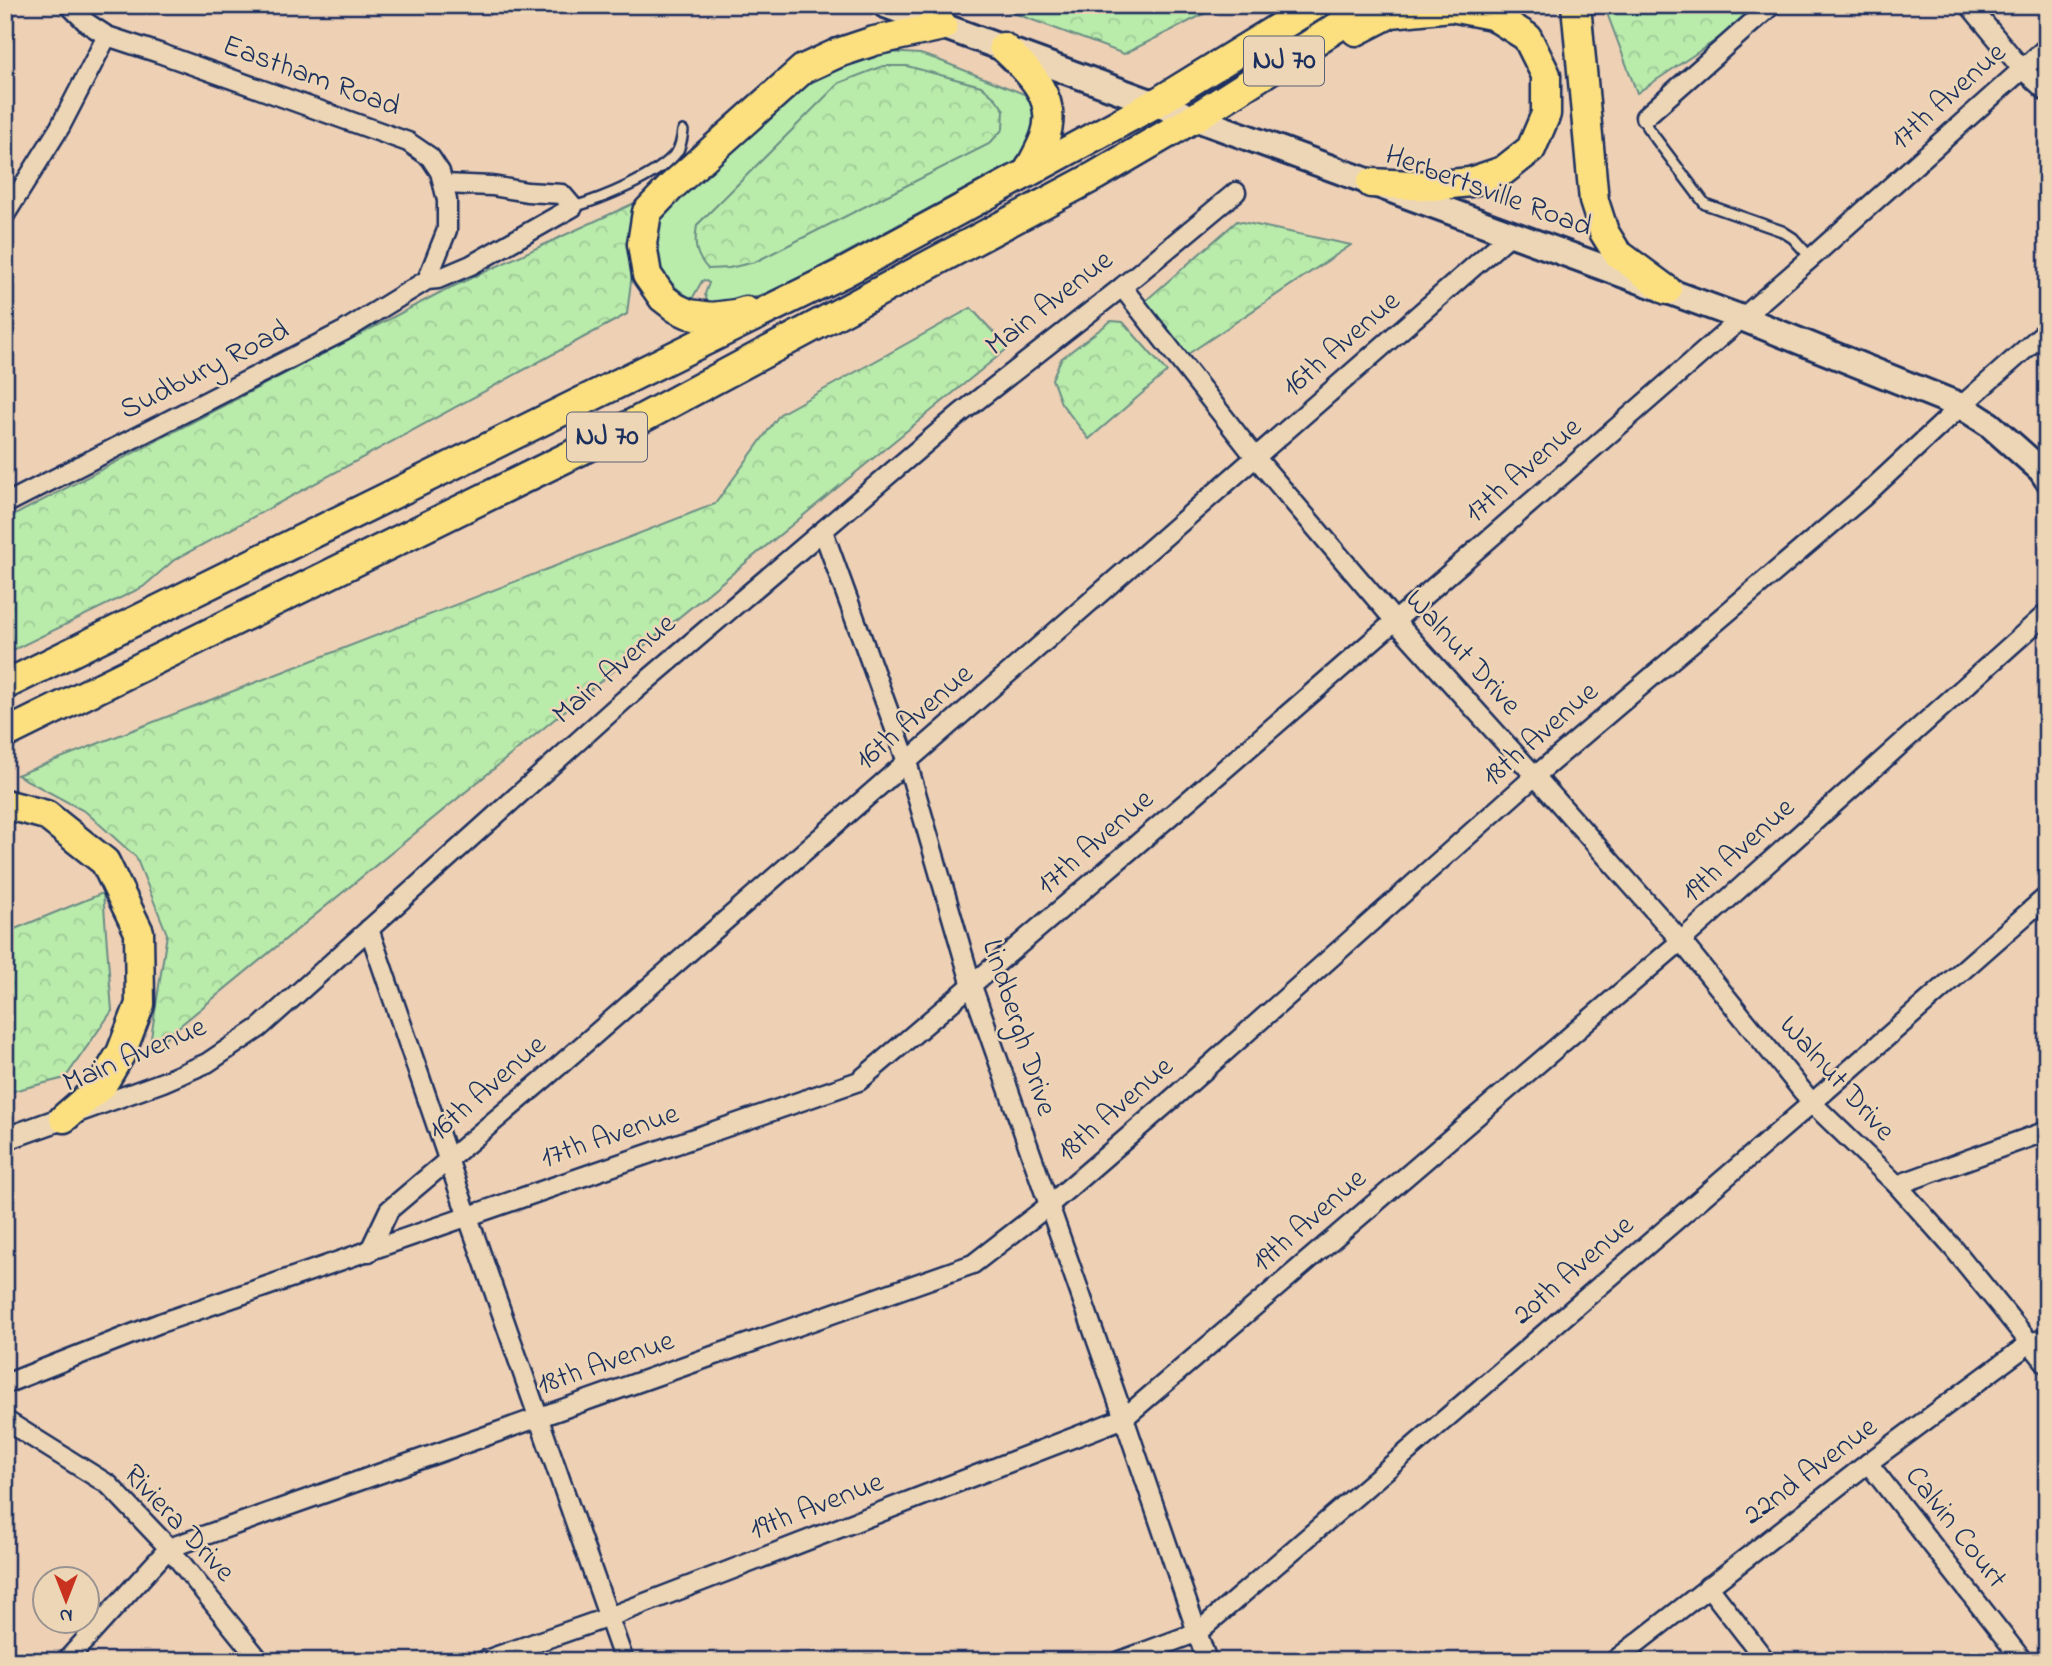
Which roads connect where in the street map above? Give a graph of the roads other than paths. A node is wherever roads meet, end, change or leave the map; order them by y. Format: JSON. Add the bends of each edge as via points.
{"nodes":[{"id":1,"x":69,"y":5,"type":"edge"},
{"id":2,"x":885,"y":5,"type":"edge"},
{"id":3,"x":1315,"y":5,"type":"edge"},
{"id":4,"x":1372,"y":5,"type":"edge"},
{"id":5,"x":1576,"y":5,"type":"edge"},
{"id":6,"x":1772,"y":5,"type":"edge"},
{"id":7,"x":1969,"y":5,"type":"edge"},
{"id":8,"x":943,"y":26,"type":"junction"},
{"id":9,"x":107,"y":36,"type":"junction"},
{"id":10,"x":1003,"y":47,"type":"junction"},
{"id":11,"x":2047,"y":47,"type":"edge"},
{"id":12,"x":2022,"y":69,"type":"junction"},
{"id":13,"x":1250,"y":83,"type":"junction"},
{"id":14,"x":2047,"y":92,"type":"edge"},
{"id":15,"x":1156,"y":103,"type":"junction"},
{"id":16,"x":1196,"y":117,"type":"junction"},
{"id":17,"x":1645,"y":117,"type":"joint"},
{"id":18,"x":683,"y":131,"type":"dead end"},
{"id":19,"x":1028,"y":172,"type":"junction"},
{"id":20,"x":1371,"y":183,"type":"junction"},
{"id":21,"x":443,"y":184,"type":"junction"},
{"id":22,"x":1236,"y":192,"type":"dead end"},
{"id":23,"x":567,"y":200,"type":"junction"},
{"id":24,"x":5,"y":215,"type":"edge"},
{"id":25,"x":1511,"y":234,"type":"junction"},
{"id":26,"x":1811,"y":258,"type":"junction"},
{"id":27,"x":843,"y":273,"type":"junction"},
{"id":28,"x":427,"y":280,"type":"junction"},
{"id":29,"x":1122,"y":287,"type":"junction"},
{"id":30,"x":1667,"y":290,"type":"junction"},
{"id":31,"x":1742,"y":318,"type":"junction"},
{"id":32,"x":2047,"y":330,"type":"edge"},
{"id":33,"x":1961,"y":406,"type":"junction"},
{"id":34,"x":1256,"y":458,"type":"junction"},
{"id":35,"x":2047,"y":479,"type":"edge"},
{"id":36,"x":5,"y":504,"type":"edge"},
{"id":37,"x":823,"y":531,"type":"junction"},
{"id":38,"x":2047,"y":613,"type":"edge"},
{"id":39,"x":1395,"y":621,"type":"junction"},
{"id":40,"x":7,"y":684,"type":"edge"},
{"id":41,"x":5,"y":734,"type":"edge"},
{"id":42,"x":907,"y":762,"type":"junction"},
{"id":43,"x":1535,"y":776,"type":"junction"},
{"id":44,"x":5,"y":804,"type":"edge"},
{"id":45,"x":2047,"y":896,"type":"edge"},
{"id":46,"x":369,"y":929,"type":"junction"},
{"id":47,"x":1681,"y":941,"type":"junction"},
{"id":48,"x":972,"y":986,"type":"junction"},
{"id":49,"x":1812,"y":1102,"type":"junction"},
{"id":50,"x":64,"y":1118,"type":"junction"},
{"id":51,"x":2047,"y":1131,"type":"edge"},
{"id":52,"x":5,"y":1139,"type":"edge"},
{"id":53,"x":448,"y":1160,"type":"junction"},
{"id":54,"x":1897,"y":1185,"type":"junction"},
{"id":55,"x":1048,"y":1206,"type":"junction"},
{"id":56,"x":467,"y":1217,"type":"junction"},
{"id":57,"x":369,"y":1252,"type":"junction"},
{"id":58,"x":2038,"y":1341,"type":"edge"},
{"id":59,"x":2047,"y":1364,"type":"edge"},
{"id":60,"x":5,"y":1384,"type":"edge"},
{"id":61,"x":538,"y":1417,"type":"junction"},
{"id":62,"x":1124,"y":1418,"type":"junction"},
{"id":63,"x":5,"y":1420,"type":"edge"},
{"id":64,"x":1868,"y":1463,"type":"junction"},
{"id":65,"x":169,"y":1548,"type":"junction"},
{"id":66,"x":1708,"y":1586,"type":"junction"},
{"id":67,"x":609,"y":1617,"type":"junction"},
{"id":68,"x":1198,"y":1632,"type":"junction"},
{"id":69,"x":66,"y":1661,"type":"edge"},
{"id":70,"x":260,"y":1661,"type":"edge"},
{"id":71,"x":483,"y":1661,"type":"edge"},
{"id":72,"x":624,"y":1661,"type":"edge"},
{"id":73,"x":1120,"y":1661,"type":"edge"},
{"id":74,"x":1207,"y":1661,"type":"edge"},
{"id":75,"x":1614,"y":1661,"type":"edge"},
{"id":76,"x":1766,"y":1661,"type":"edge"},
{"id":77,"x":2023,"y":1661,"type":"edge"}],
"edges":[{"from":1,"to":9,"type":"street","name":"Eastham Road"},
{"from":2,"to":8,"type":"main road","name":"Herbertsville Road"},
{"from":3,"to":15,"type":"highway","number":"NJ 70"},
{"from":4,"to":13,"type":"highway","number":"NJ 70"},
{"from":5,"to":30,"type":"highway","via":[[1594,201],[1616,253]]},
{"from":6,"to":17,"type":"street"},
{"from":7,"to":12,"type":"street"},
{"from":8,"to":10,"type":"main road","name":"Herbertsville Road"},
{"from":8,"to":27,"type":"highway","via":[[874,41],[803,69],[647,212],[642,244],[647,275],[663,298],[689,314],[736,314]]},
{"from":9,"to":21,"type":"street","name":"Eastham Road","via":[[408,142],[430,157]]},
{"from":9,"to":24,"type":"street","via":[[60,127]]},
{"from":10,"to":15,"type":"main road","name":"Herbertsville Road"},
{"from":10,"to":19,"type":"highway","via":[[1031,73],[1042,91],[1047,115],[1046,135]]},
{"from":11,"to":12,"type":"street","name":"17th Avenue"},
{"from":12,"to":14,"type":"street"},
{"from":12,"to":26,"type":"street","name":"17th Avenue"},
{"from":13,"to":16,"type":"highway","number":"NJ 70"},
{"from":13,"to":20,"type":"highway","via":[[1391,13],[1451,7],[1492,15],[1528,37],[1546,75],[1546,114],[1531,149],[1503,171],[1470,182],[1432,186]]},
{"from":15,"to":16,"type":"main road","name":"Herbertsville Road"},
{"from":15,"to":19,"type":"highway","number":"NJ 70"},
{"from":16,"to":20,"type":"main road","name":"Herbertsville Road"},
{"from":16,"to":41,"type":"highway","number":"NJ 70","via":[[1096,176],[598,442]]},
{"from":17,"to":26,"type":"lane","via":[[1647,127],[1705,204],[1782,231]]},
{"from":18,"to":23,"type":"lane","via":[[680,146],[664,164],[609,194]]},
{"from":19,"to":27,"type":"highway","number":"NJ 70"},
{"from":20,"to":25,"type":"main road","name":"Herbertsville Road"},
{"from":21,"to":23,"type":"street","via":[[492,186]]},
{"from":21,"to":28,"type":"street","via":[[447,229]]},
{"from":22,"to":29,"type":"street","name":"Main Avenue"},
{"from":23,"to":28,"type":"street","via":[[471,265]]},
{"from":25,"to":30,"type":"main road","name":"Herbertsville Road"},
{"from":25,"to":34,"type":"street","name":"16th Avenue"},
{"from":26,"to":31,"type":"street","name":"17th Avenue"},
{"from":27,"to":40,"type":"highway","number":"NJ 70"},
{"from":28,"to":36,"type":"street","name":"Sudbury Road","via":[[344,331]]},
{"from":29,"to":34,"type":"street","name":"Walnut Drive"},
{"from":29,"to":37,"type":"street","name":"Main Avenue","via":[[961,413]]},
{"from":30,"to":31,"type":"main road","name":"Herbertsville Road"},
{"from":31,"to":33,"type":"main road","name":"Herbertsville Road"},
{"from":31,"to":39,"type":"street","name":"17th Avenue"},
{"from":32,"to":33,"type":"street","name":"18th Avenue"},
{"from":33,"to":35,"type":"main road","name":"Herbertsville Road","via":[[1989,424]]},
{"from":33,"to":43,"type":"street","name":"18th Avenue","via":[[1862,498]]},
{"from":34,"to":39,"type":"street","name":"Walnut Drive"},
{"from":34,"to":42,"type":"street","name":"16th Avenue"},
{"from":37,"to":42,"type":"street","name":"Lindbergh Drive"},
{"from":37,"to":46,"type":"street","name":"Main Avenue","via":[[624,700]]},
{"from":38,"to":47,"type":"street","name":"19th Avenue"},
{"from":39,"to":43,"type":"street","name":"Walnut Drive"},
{"from":39,"to":48,"type":"street","name":"17th Avenue"},
{"from":42,"to":48,"type":"street","name":"Lindbergh Drive"},
{"from":42,"to":53,"type":"street","name":"16th Avenue"},
{"from":43,"to":47,"type":"street","name":"Walnut Drive"},
{"from":43,"to":55,"type":"street","name":"18th Avenue"},
{"from":44,"to":50,"type":"highway","via":[[46,815],[105,862],[139,932],[140,1004],[121,1053],[102,1085]]},
{"from":45,"to":49,"type":"street","name":"20th Avenue"},
{"from":46,"to":50,"type":"street","name":"Main Avenue","via":[[260,1028],[207,1063]]},
{"from":46,"to":53,"type":"street"},
{"from":47,"to":49,"type":"street","name":"Walnut Drive"},
{"from":47,"to":62,"type":"street","name":"19th Avenue"},
{"from":48,"to":55,"type":"street","name":"Lindbergh Drive"},
{"from":48,"to":56,"type":"street","name":"17th Avenue","via":[[859,1081]]},
{"from":49,"to":54,"type":"street","name":"Walnut Drive"},
{"from":49,"to":68,"type":"street","name":"20th Avenue"},
{"from":50,"to":52,"type":"street","name":"Main Avenue"},
{"from":51,"to":54,"type":"street"},
{"from":53,"to":56,"type":"street"},
{"from":53,"to":57,"type":"street","name":"16th Avenue","via":[[389,1210]]},
{"from":54,"to":58,"type":"street","name":"Walnut Drive"},
{"from":55,"to":61,"type":"street","name":"18th Avenue","via":[[973,1264]]},
{"from":55,"to":62,"type":"street","name":"Lindbergh Drive"},
{"from":56,"to":57,"type":"street","name":"17th Avenue"},
{"from":56,"to":61,"type":"street"},
{"from":57,"to":60,"type":"street","name":"17th Avenue","via":[[160,1323]]},
{"from":58,"to":59,"type":"street","name":"Walnut Drive"},
{"from":58,"to":64,"type":"street","name":"22nd Avenue"},
{"from":61,"to":65,"type":"street","name":"18th Avenue"},
{"from":61,"to":67,"type":"street"},
{"from":62,"to":67,"type":"street","name":"19th Avenue"},
{"from":62,"to":68,"type":"street","name":"Lindbergh Drive"},
{"from":63,"to":65,"type":"street","name":"Riviera Drive","via":[[109,1485]]},
{"from":64,"to":66,"type":"street","name":"22nd Avenue"},
{"from":64,"to":77,"type":"street","name":"Calvin Court"},
{"from":65,"to":69,"type":"street","name":"18th Avenue"},
{"from":65,"to":70,"type":"street","name":"Riviera Drive"},
{"from":66,"to":75,"type":"street","name":"22nd Avenue"},
{"from":66,"to":76,"type":"street"},
{"from":67,"to":71,"type":"street","name":"19th Avenue"},
{"from":67,"to":72,"type":"street"},
{"from":68,"to":73,"type":"street","name":"20th Avenue"},
{"from":68,"to":74,"type":"street","name":"Lindbergh Drive"}]}
